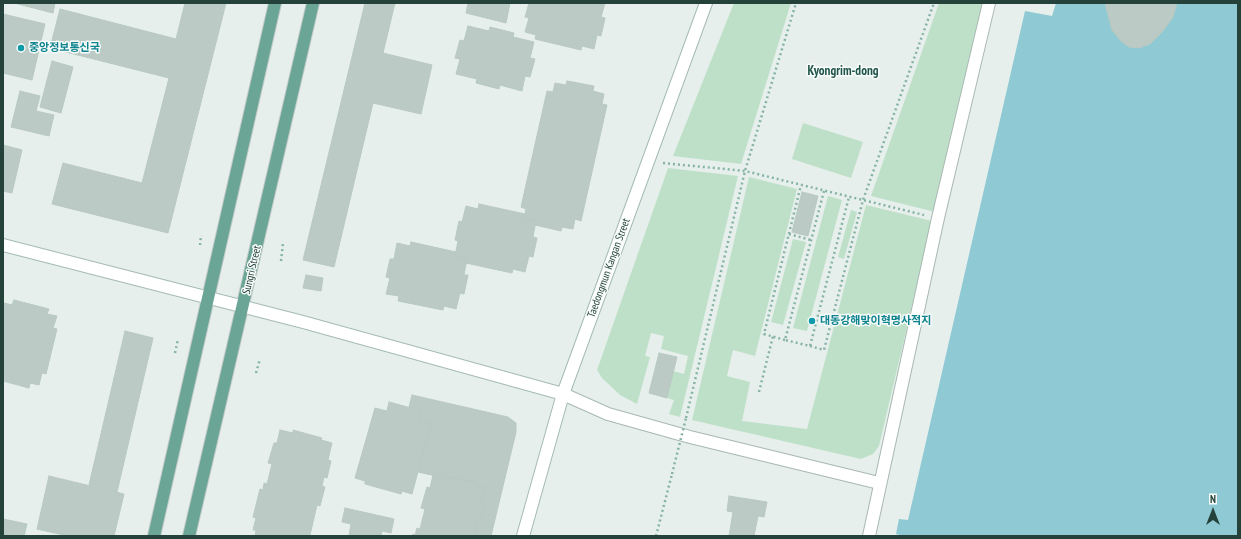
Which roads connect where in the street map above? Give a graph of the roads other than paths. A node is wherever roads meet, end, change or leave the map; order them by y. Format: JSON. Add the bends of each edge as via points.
{"nodes":[{"id":1,"x":275,"y":3,"type":"edge"},
{"id":2,"x":313,"y":3,"type":"edge"},
{"id":3,"x":706,"y":3,"type":"edge"},
{"id":4,"x":989,"y":3,"type":"edge"},
{"id":5,"x":3,"y":245,"type":"edge"},
{"id":6,"x":209,"y":298,"type":"junction"},
{"id":7,"x":243,"y":307,"type":"junction"},
{"id":8,"x":564,"y":394,"type":"junction"},
{"id":9,"x":880,"y":483,"type":"junction"},
{"id":10,"x":154,"y":536,"type":"edge"},
{"id":11,"x":189,"y":536,"type":"edge"},
{"id":12,"x":523,"y":536,"type":"edge"},
{"id":13,"x":869,"y":536,"type":"edge"}],
"edges":[{"from":1,"to":6,"type":"main road"},
{"from":2,"to":7,"type":"main road","name":"Sungri Street"},
{"from":3,"to":8,"type":"street","name":"Taedongmun Kangan Street"},
{"from":4,"to":9,"type":"street","via":[[938,218]]},
{"from":5,"to":6,"type":"street"},
{"from":6,"to":7,"type":"street"},
{"from":6,"to":10,"type":"main road"},
{"from":7,"to":8,"type":"street"},
{"from":7,"to":11,"type":"main road","name":"Sungri Street"},
{"from":8,"to":9,"type":"street","via":[[608,414],[690,437]]},
{"from":8,"to":12,"type":"street","name":"Taedongmun Kangan Street"},
{"from":9,"to":13,"type":"street"}]}
